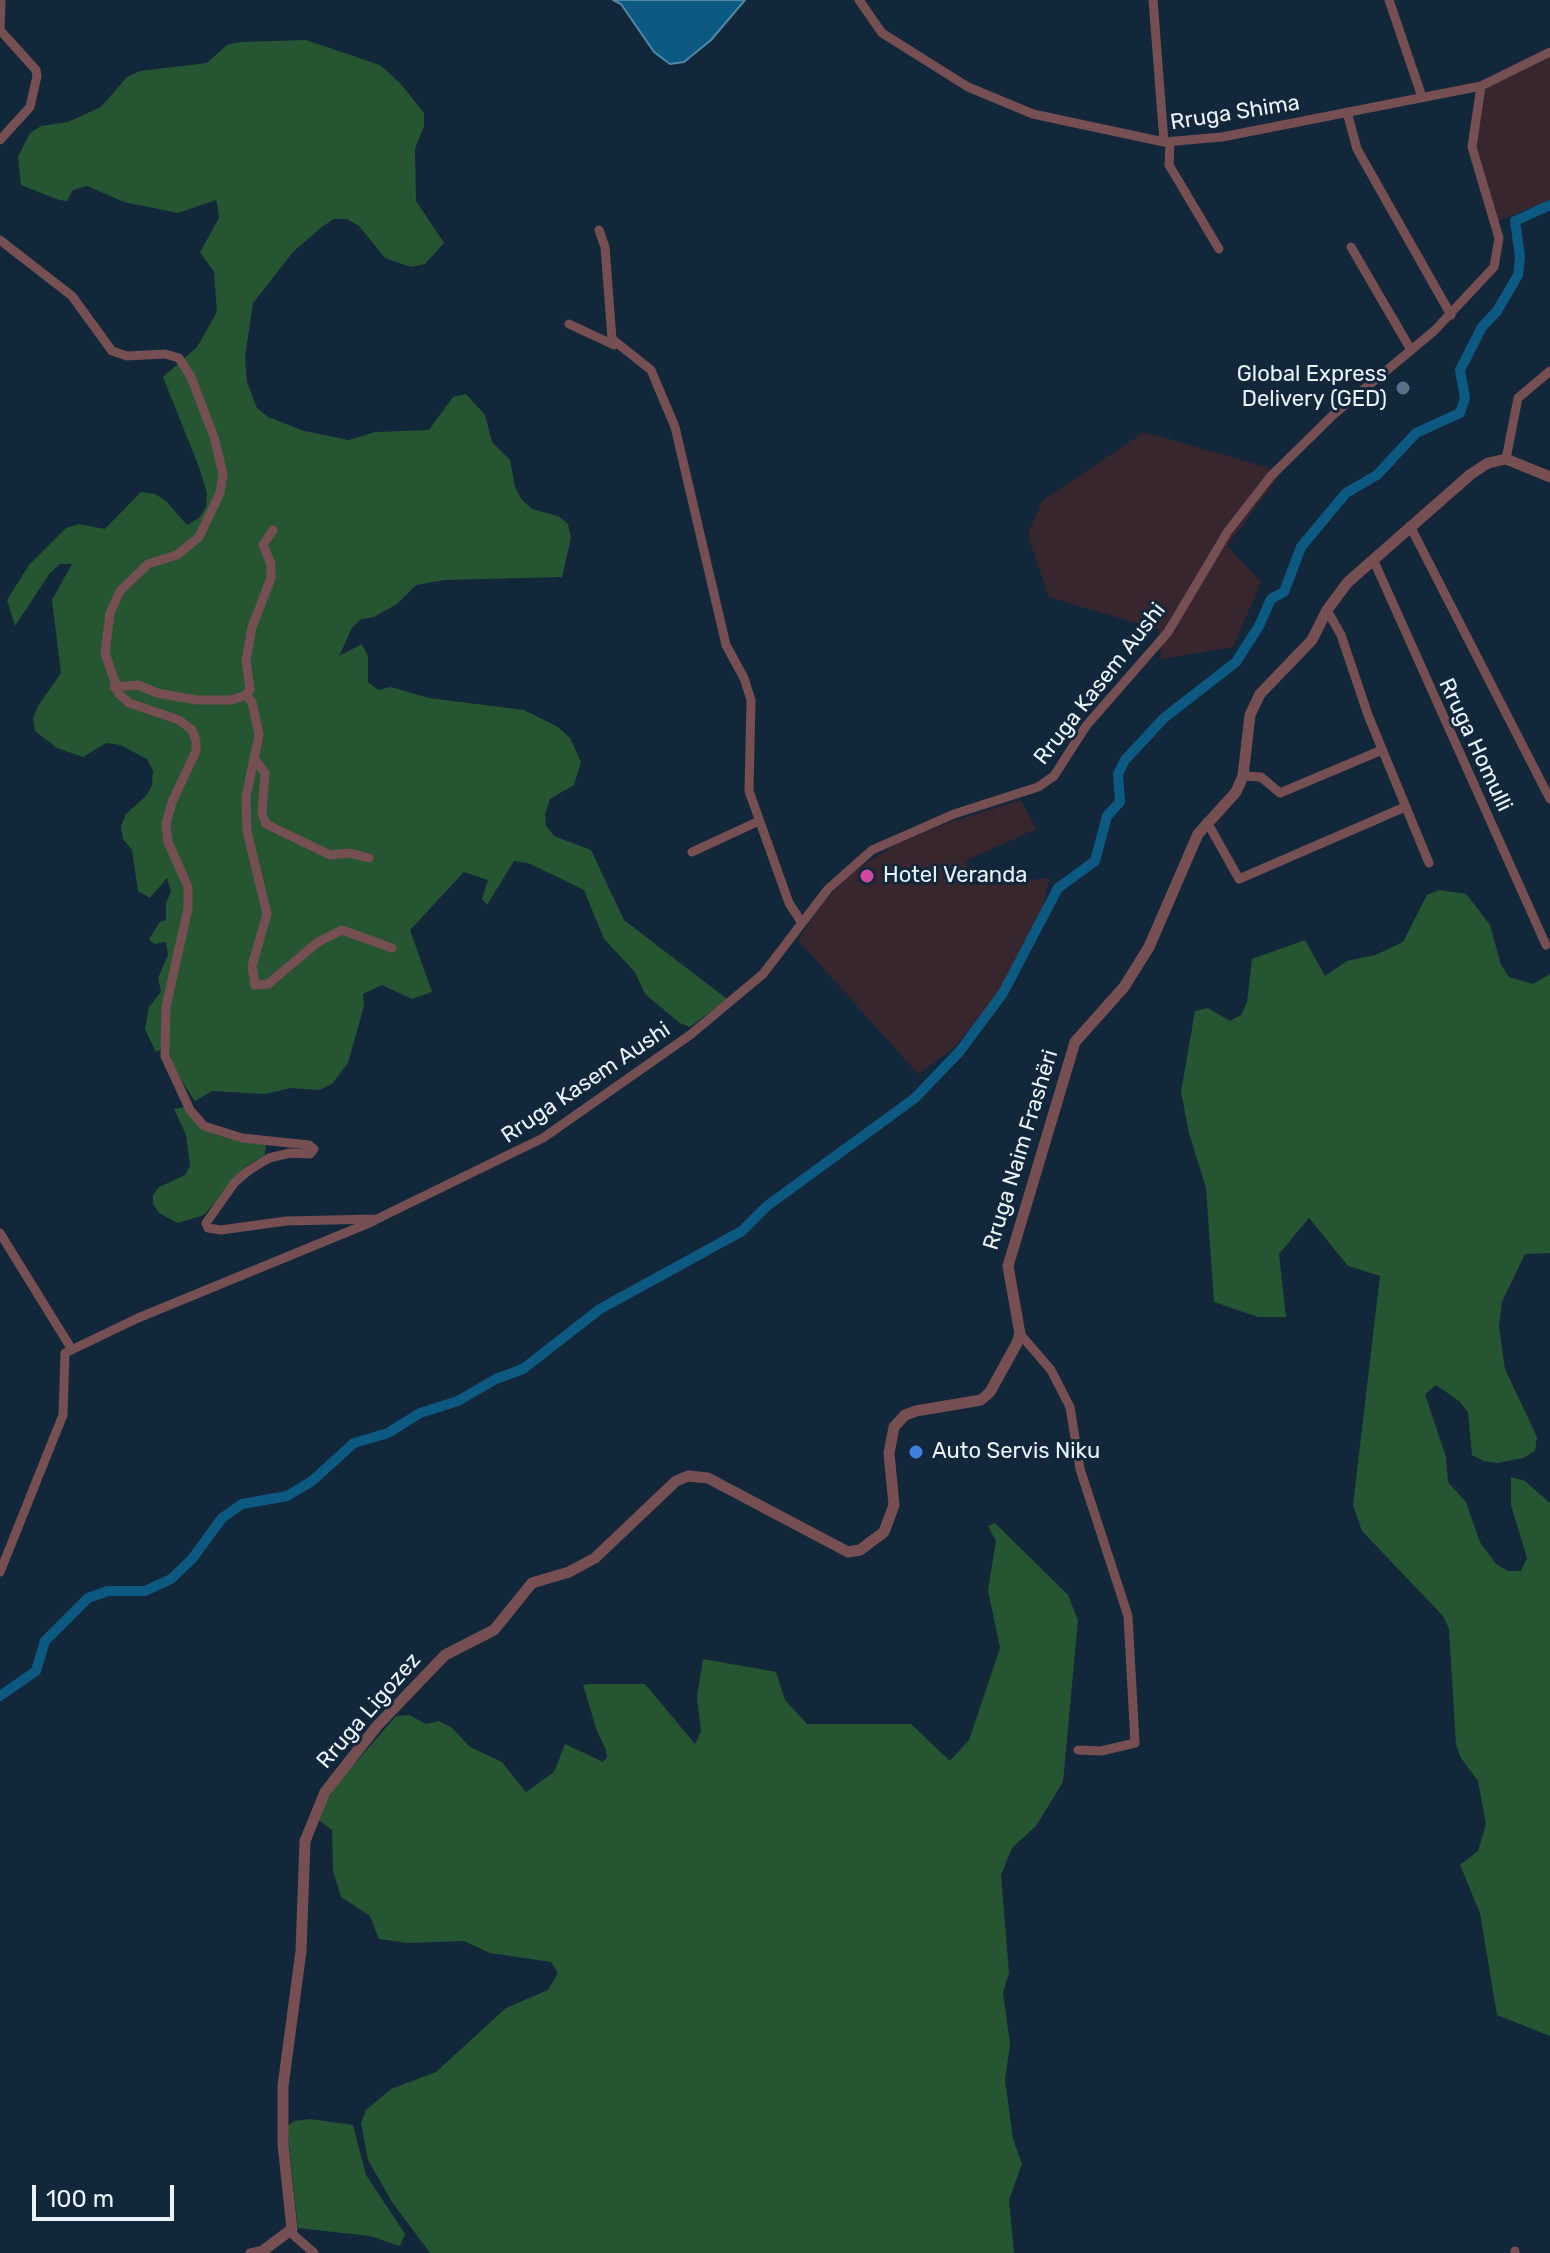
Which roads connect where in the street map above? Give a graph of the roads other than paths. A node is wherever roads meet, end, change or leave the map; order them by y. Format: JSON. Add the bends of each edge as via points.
{"nodes":[{"id":1,"x":1,"y":0,"type":"edge"},
{"id":2,"x":859,"y":0,"type":"edge"},
{"id":3,"x":1153,"y":0,"type":"edge"},
{"id":4,"x":1389,"y":0,"type":"edge"},
{"id":5,"x":0,"y":30,"type":"edge"},
{"id":6,"x":1550,"y":52,"type":"edge"},
{"id":7,"x":1481,"y":86,"type":"junction"},
{"id":8,"x":1422,"y":97,"type":"junction"},
{"id":9,"x":1347,"y":112,"type":"junction"},
{"id":10,"x":0,"y":140,"type":"edge"},
{"id":11,"x":1167,"y":143,"type":"junction"},
{"id":12,"x":599,"y":230,"type":"dead end"},
{"id":13,"x":0,"y":240,"type":"edge"},
{"id":14,"x":1351,"y":247,"type":"dead end"},
{"id":15,"x":1219,"y":249,"type":"dead end"},
{"id":16,"x":1451,"y":315,"type":"junction"},
{"id":17,"x":569,"y":324,"type":"dead end"},
{"id":18,"x":617,"y":346,"type":"junction"},
{"id":19,"x":1411,"y":350,"type":"junction"},
{"id":20,"x":1550,"y":371,"type":"edge"},
{"id":21,"x":1506,"y":459,"type":"junction"},
{"id":22,"x":1550,"y":477,"type":"edge"},
{"id":23,"x":1410,"y":526,"type":"junction"},
{"id":24,"x":273,"y":530,"type":"dead end"},
{"id":25,"x":1373,"y":559,"type":"junction"},
{"id":26,"x":1327,"y":610,"type":"junction"},
{"id":27,"x":114,"y":687,"type":"junction"},
{"id":28,"x":246,"y":695,"type":"junction"},
{"id":29,"x":1382,"y":750,"type":"junction"},
{"id":30,"x":255,"y":759,"type":"junction"},
{"id":31,"x":1243,"y":776,"type":"junction"},
{"id":32,"x":1550,"y":799,"type":"edge"},
{"id":33,"x":1405,"y":807,"type":"junction"},
{"id":34,"x":759,"y":821,"type":"junction"},
{"id":35,"x":1207,"y":822,"type":"junction"},
{"id":36,"x":692,"y":852,"type":"dead end"},
{"id":37,"x":369,"y":858,"type":"dead end"},
{"id":38,"x":1429,"y":863,"type":"dead end"},
{"id":39,"x":802,"y":923,"type":"junction"},
{"id":40,"x":1546,"y":945,"type":"dead end"},
{"id":41,"x":392,"y":948,"type":"dead end"},
{"id":42,"x":377,"y":1219,"type":"junction"},
{"id":43,"x":0,"y":1233,"type":"edge"},
{"id":44,"x":1020,"y":1334,"type":"junction"},
{"id":45,"x":71,"y":1348,"type":"junction"},
{"id":46,"x":0,"y":1572,"type":"edge"},
{"id":47,"x":1078,"y":1750,"type":"dead end"},
{"id":48,"x":290,"y":2232,"type":"junction"},
{"id":49,"x":265,"y":2251,"type":"edge"},
{"id":50,"x":250,"y":2253,"type":"edge"},
{"id":51,"x":314,"y":2253,"type":"edge"}],
"edges":[{"from":1,"to":5,"type":"street"},
{"from":2,"to":11,"type":"street","name":"Rruga Shima","via":[[892,42],[968,87],[1033,114]]},
{"from":3,"to":11,"type":"street"},
{"from":4,"to":8,"type":"street"},
{"from":5,"to":10,"type":"street","via":[[37,76],[30,107]]},
{"from":6,"to":7,"type":"street","name":"Rruga Shima"},
{"from":7,"to":8,"type":"street","name":"Rruga Shima"},
{"from":7,"to":16,"type":"street","name":"Rruga Kasem Aushi","via":[[1472,147],[1499,254],[1494,267]]},
{"from":8,"to":9,"type":"street","name":"Rruga Shima"},
{"from":9,"to":11,"type":"street","name":"Rruga Shima"},
{"from":9,"to":16,"type":"street","via":[[1357,149]]},
{"from":11,"to":15,"type":"street","via":[[1169,165]]},
{"from":12,"to":18,"type":"street","via":[[605,247],[610,331]]},
{"from":13,"to":27,"type":"street","via":[[72,296],[112,351],[127,356],[165,354],[182,363],[214,437],[223,474],[220,493],[190,546],[148,564],[120,591],[110,613],[105,653]]},
{"from":14,"to":19,"type":"street"},
{"from":16,"to":19,"type":"street","name":"Rruga Kasem Aushi"},
{"from":17,"to":18,"type":"street"},
{"from":18,"to":34,"type":"street","via":[[651,370],[675,427],[726,645],[751,700],[749,791]]},
{"from":19,"to":39,"type":"street","name":"Rruga Kasem Aushi","via":[[1325,421],[1271,476],[1228,531],[1168,632],[1086,726],[1054,776],[1038,787],[954,814],[872,850],[828,889]]},
{"from":20,"to":21,"type":"street","via":[[1518,398]]},
{"from":21,"to":22,"type":"street"},
{"from":21,"to":23,"type":"street","name":"Rruga Naim Frashëri","via":[[1481,467]]},
{"from":23,"to":25,"type":"street","name":"Rruga Naim Frashëri"},
{"from":23,"to":32,"type":"street"},
{"from":24,"to":28,"type":"street","via":[[263,545],[271,578],[252,627]]},
{"from":25,"to":26,"type":"street","name":"Rruga Naim Frashëri"},
{"from":25,"to":40,"type":"street","name":"Rruga Homulli"},
{"from":26,"to":29,"type":"street"},
{"from":26,"to":31,"type":"street","name":"Rruga Naim Frashëri","via":[[1312,640],[1255,703]]},
{"from":27,"to":28,"type":"street","via":[[138,685],[197,700]]},
{"from":27,"to":42,"type":"street","name":"Rruga Kasem Aushi","via":[[129,703],[179,720],[196,741],[166,824],[168,842],[188,887],[188,908],[166,1007],[165,1056],[190,1110],[204,1126],[314,1149],[310,1154],[269,1158],[248,1171],[207,1219],[208,1228]]},
{"from":28,"to":30,"type":"street","via":[[259,735]]},
{"from":29,"to":31,"type":"street","via":[[1280,793],[1261,777]]},
{"from":29,"to":33,"type":"street"},
{"from":30,"to":37,"type":"street","via":[[265,773],[266,824],[330,855]]},
{"from":30,"to":41,"type":"street","via":[[246,797],[247,831],[267,914],[250,972],[255,985],[268,984],[318,942],[342,930]]},
{"from":31,"to":35,"type":"street","name":"Rruga Naim Frashëri","via":[[1232,799]]},
{"from":33,"to":35,"type":"street","via":[[1239,879]]},
{"from":33,"to":38,"type":"street"},
{"from":34,"to":36,"type":"street"},
{"from":34,"to":39,"type":"street","via":[[789,903]]},
{"from":35,"to":44,"type":"street","name":"Rruga Naim Frashëri","via":[[1149,947],[1124,987],[1075,1042],[1008,1266]]},
{"from":39,"to":42,"type":"street","name":"Rruga Kasem Aushi","via":[[763,974],[734,1000],[610,1092],[543,1138]]},
{"from":42,"to":45,"type":"street"},
{"from":43,"to":45,"type":"street"},
{"from":44,"to":47,"type":"street","via":[[1051,1370],[1070,1407],[1080,1469],[1128,1616],[1135,1743]]},
{"from":44,"to":48,"type":"street","name":"Rruga Ligozez","via":[[981,1400],[916,1411],[894,1427],[889,1453],[893,1516],[869,1545],[854,1552],[840,1549],[708,1478],[688,1476],[665,1488],[595,1558],[532,1583],[494,1630],[451,1650],[377,1726],[318,1802],[305,1841],[301,1951],[281,2120],[293,2213]]},
{"from":45,"to":46,"type":"street","via":[[63,1364],[63,1415]]},
{"from":48,"to":49,"type":"street"},
{"from":48,"to":51,"type":"street"},
{"from":49,"to":50,"type":"street"}]}
